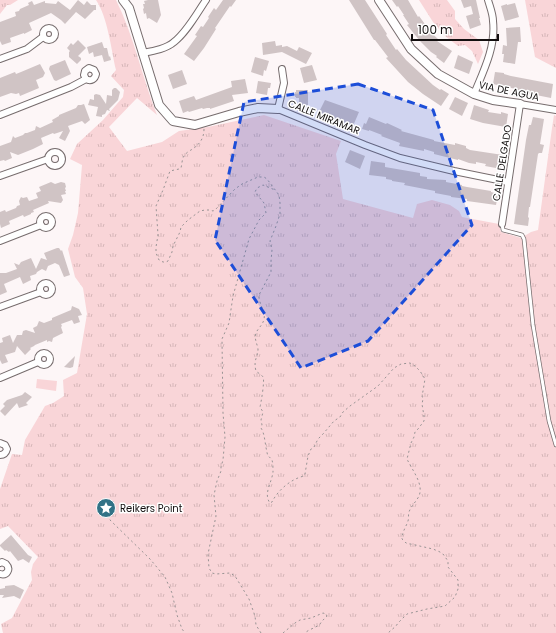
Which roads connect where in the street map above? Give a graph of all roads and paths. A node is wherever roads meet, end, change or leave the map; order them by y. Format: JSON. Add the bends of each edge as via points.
{"nodes":[{"id":1,"x":123,"y":0,"type":"edge"},
{"id":2,"x":206,"y":0,"type":"edge"},
{"id":3,"x":379,"y":0,"type":"edge"},
{"id":4,"x":488,"y":0,"type":"edge"},
{"id":5,"x":43,"y":37,"type":"dead end"},
{"id":6,"x":142,"y":53,"type":"junction"},
{"id":7,"x":0,"y":59,"type":"edge"},
{"id":8,"x":282,"y":69,"type":"dead end"},
{"id":9,"x":86,"y":79,"type":"dead end"},
{"id":10,"x":474,"y":94,"type":"junction"},
{"id":11,"x":520,"y":104,"type":"junction"},
{"id":12,"x":278,"y":109,"type":"junction"},
{"id":13,"x":556,"y":110,"type":"edge"},
{"id":14,"x":0,"y":115,"type":"edge"},
{"id":15,"x":205,"y":123,"type":"junction"},
{"id":16,"x":48,"y":159,"type":"dead end"},
{"id":17,"x":0,"y":176,"type":"edge"},
{"id":18,"x":508,"y":182,"type":"junction"},
{"id":19,"x":276,"y":190,"type":"junction"},
{"id":20,"x":502,"y":224,"type":"joint"},
{"id":21,"x":41,"y":225,"type":"dead end"},
{"id":22,"x":0,"y":242,"type":"edge"},
{"id":23,"x":41,"y":292,"type":"dead end"},
{"id":24,"x":0,"y":307,"type":"edge"},
{"id":25,"x":38,"y":362,"type":"dead end"},
{"id":26,"x":0,"y":378,"type":"edge"},
{"id":27,"x":0,"y":443,"type":"edge"},
{"id":28,"x":556,"y":445,"type":"edge"},
{"id":29,"x":0,"y":455,"type":"edge"},
{"id":30,"x":107,"y":510,"type":"dead end"},
{"id":31,"x":0,"y":563,"type":"edge"},
{"id":32,"x":0,"y":574,"type":"edge"},
{"id":33,"x":185,"y":633,"type":"edge"},
{"id":34,"x":261,"y":633,"type":"edge"},
{"id":35,"x":283,"y":633,"type":"edge"},
{"id":36,"x":305,"y":633,"type":"edge"},
{"id":37,"x":388,"y":633,"type":"edge"}],
"edges":[{"from":1,"to":6,"type":"street","name":"CALLE MIRAMAR","via":[[129,8]]},
{"from":2,"to":6,"type":"street","via":[[174,43]]},
{"from":3,"to":10,"type":"street","name":"VIA DE AGUA","via":[[411,49],[438,74]]},
{"from":4,"to":10,"type":"street","via":[[494,21],[491,50]]},
{"from":5,"to":7,"type":"street","via":[[26,49]]},
{"from":6,"to":15,"type":"street","name":"CALLE MIRAMAR","via":[[159,105],[173,121],[195,125]]},
{"from":8,"to":12,"type":"street","via":[[284,83]]},
{"from":9,"to":14,"type":"street"},
{"from":10,"to":11,"type":"street","name":"VIA DE AGUA"},
{"from":11,"to":13,"type":"street","name":"VIA DE AGUA"},
{"from":11,"to":18,"type":"street","name":"CALLE DELGADO"},
{"from":12,"to":15,"type":"street","name":"CALLE MIRAMAR","via":[[258,108]]},
{"from":12,"to":18,"type":"street","name":"CALLE MIRAMAR","via":[[400,158]]},
{"from":15,"to":19,"type":"path","via":[[200,143],[184,155],[181,168],[170,171],[156,206],[156,253],[159,260],[168,261],[181,228],[188,220],[200,211],[215,210],[242,184],[264,177]]},
{"from":16,"to":17,"type":"street"},
{"from":18,"to":20,"type":"street","name":"CALLE DELGADO"},
{"from":19,"to":34,"type":"path","via":[[263,185],[256,188],[266,213],[259,220],[249,239],[233,296],[229,323],[222,339],[225,436],[221,471],[214,495],[216,516],[208,554],[212,573],[230,573],[235,576],[249,599],[256,626]]},
{"from":19,"to":37,"type":"path","via":[[280,200],[280,214],[270,241],[271,272],[258,298],[264,319],[256,334],[258,348],[254,364],[256,371],[264,379],[260,406],[263,412],[261,428],[264,432],[267,454],[273,465],[268,500],[271,503],[285,486],[297,477],[304,476],[308,456],[318,439],[343,412],[378,386],[397,366],[412,364],[425,378],[422,396],[424,421],[415,432],[407,459],[419,482],[420,495],[408,514],[402,539],[406,543],[443,554],[448,561],[448,567],[458,580],[458,589],[455,597],[445,606],[407,614]]},
{"from":20,"to":28,"type":"lane","via":[[503,230],[522,235],[524,239],[533,325],[549,421]]},
{"from":21,"to":22,"type":"street"},
{"from":23,"to":24,"type":"street"},
{"from":25,"to":26,"type":"street"},
{"from":27,"to":29,"type":"street","via":[[5,444],[7,449],[4,455]]},
{"from":30,"to":33,"type":"path","via":[[110,520],[165,577]]},
{"from":31,"to":32,"type":"street","via":[[6,564],[9,568],[6,574]]},
{"from":35,"to":36,"type":"path","via":[[300,620],[326,614],[320,624]]}]}
